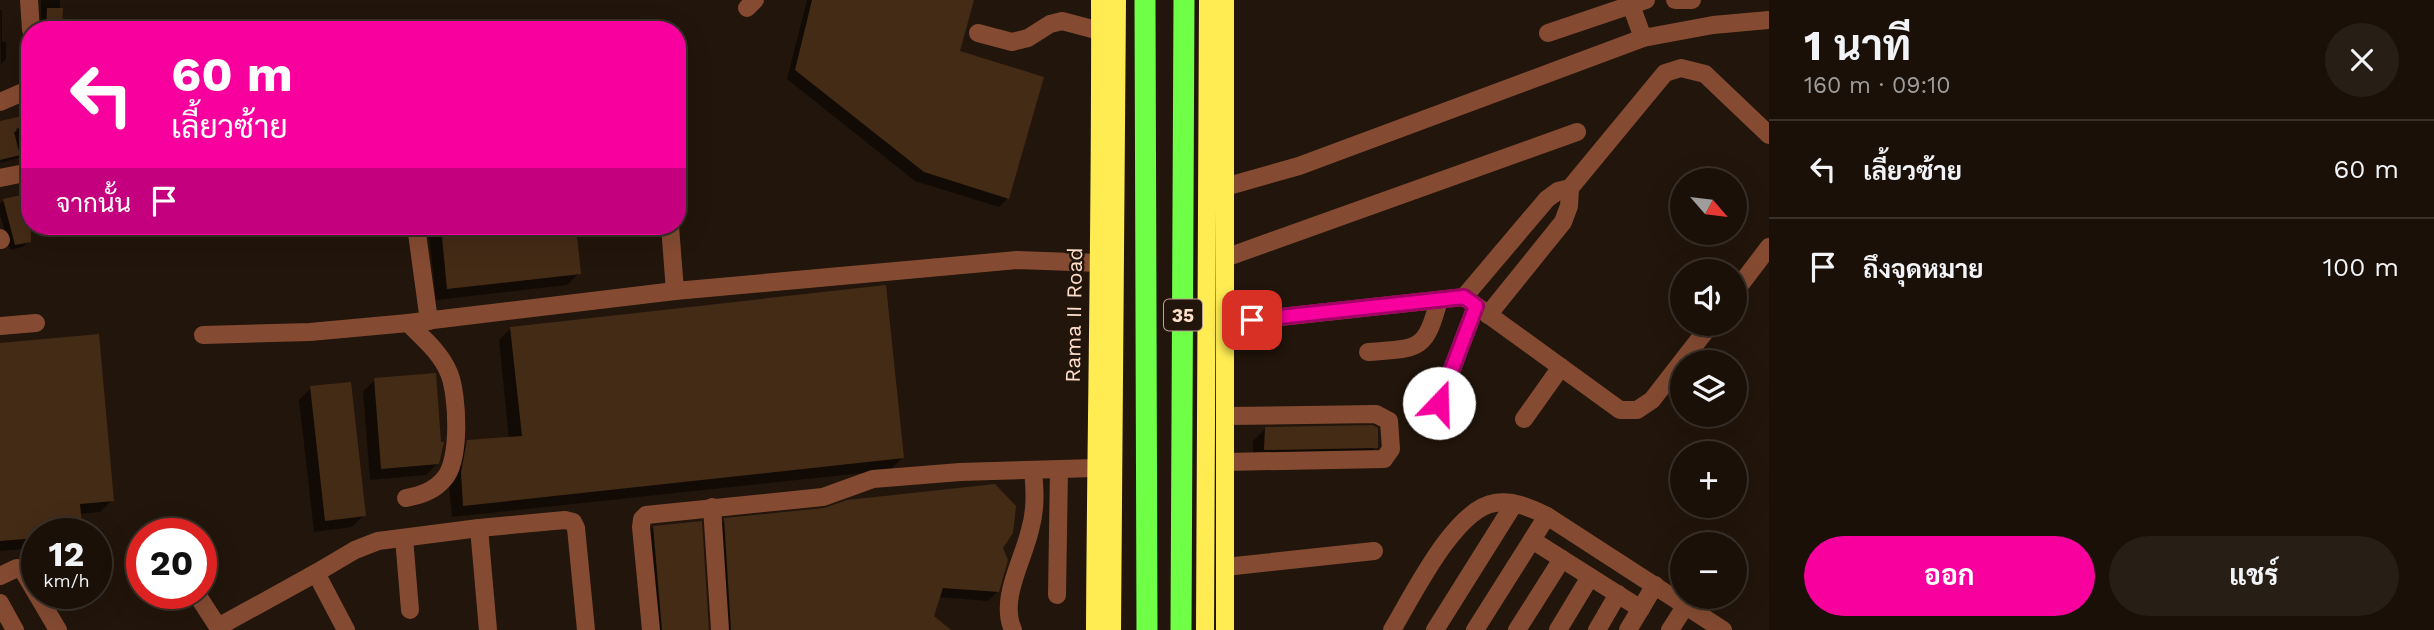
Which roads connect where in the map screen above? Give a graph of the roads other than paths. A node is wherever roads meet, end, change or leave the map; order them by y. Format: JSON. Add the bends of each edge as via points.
{"nodes":[{"id":1,"x":29,"y":0,"type":"edge"},
{"id":2,"x":1100,"y":0,"type":"edge"},
{"id":3,"x":1117,"y":0,"type":"edge"},
{"id":4,"x":1145,"y":0,"type":"edge"},
{"id":5,"x":1184,"y":0,"type":"edge"},
{"id":6,"x":1208,"y":0,"type":"edge"},
{"id":7,"x":1225,"y":0,"type":"edge"},
{"id":8,"x":1675,"y":0,"type":"edge"},
{"id":9,"x":1692,"y":0,"type":"edge"},
{"id":10,"x":1638,"y":3,"type":"edge"},
{"id":11,"x":1769,"y":20,"type":"edge"},
{"id":12,"x":30,"y":21,"type":"edge"},
{"id":13,"x":1100,"y":31,"type":"junction"},
{"id":14,"x":978,"y":33,"type":"dead end"},
{"id":15,"x":1548,"y":33,"type":"dead end"},
{"id":16,"x":1643,"y":38,"type":"junction"},
{"id":17,"x":21,"y":93,"type":"edge"},
{"id":18,"x":0,"y":102,"type":"edge"},
{"id":19,"x":1577,"y":132,"type":"dead end"},
{"id":20,"x":1769,"y":135,"type":"edge"},
{"id":21,"x":21,"y":174,"type":"edge"},
{"id":22,"x":0,"y":178,"type":"edge"},
{"id":23,"x":1225,"y":187,"type":"junction"},
{"id":24,"x":1570,"y":188,"type":"junction"},
{"id":25,"x":417,"y":235,"type":"edge"},
{"id":26,"x":671,"y":235,"type":"edge"},
{"id":27,"x":1769,"y":247,"type":"edge"},
{"id":28,"x":1225,"y":258,"type":"junction"},
{"id":29,"x":1100,"y":263,"type":"junction"},
{"id":30,"x":1747,"y":276,"type":"edge"},
{"id":31,"x":675,"y":291,"type":"junction"},
{"id":32,"x":1439,"y":300,"type":"junction"},
{"id":33,"x":1476,"y":306,"type":"junction"},
{"id":34,"x":429,"y":321,"type":"junction"},
{"id":35,"x":36,"y":323,"type":"dead end"},
{"id":36,"x":408,"y":323,"type":"junction"},
{"id":37,"x":1225,"y":323,"type":"junction"},
{"id":38,"x":0,"y":326,"type":"edge"},
{"id":39,"x":203,"y":335,"type":"dead end"},
{"id":40,"x":1702,"y":336,"type":"edge"},
{"id":41,"x":1368,"y":352,"type":"dead end"},
{"id":42,"x":1561,"y":367,"type":"junction"},
{"id":43,"x":1439,"y":403,"type":"dead end"},
{"id":44,"x":1225,"y":416,"type":"junction"},
{"id":45,"x":1524,"y":419,"type":"dead end"},
{"id":46,"x":1225,"y":462,"type":"junction"},
{"id":47,"x":1095,"y":468,"type":"junction"},
{"id":48,"x":1059,"y":469,"type":"junction"},
{"id":49,"x":1033,"y":470,"type":"junction"},
{"id":50,"x":406,"y":498,"type":"dead end"},
{"id":51,"x":1514,"y":504,"type":"junction"},
{"id":52,"x":712,"y":507,"type":"junction"},
{"id":53,"x":1547,"y":516,"type":"junction"},
{"id":54,"x":479,"y":528,"type":"junction"},
{"id":55,"x":404,"y":538,"type":"junction"},
{"id":56,"x":1532,"y":540,"type":"junction"},
{"id":57,"x":1374,"y":551,"type":"dead end"},
{"id":58,"x":1562,"y":559,"type":"junction"},
{"id":59,"x":1225,"y":567,"type":"junction"},
{"id":60,"x":316,"y":573,"type":"junction"},
{"id":61,"x":0,"y":576,"type":"edge"},
{"id":62,"x":1590,"y":577,"type":"junction"},
{"id":63,"x":1655,"y":585,"type":"junction"},
{"id":64,"x":1618,"y":594,"type":"junction"},
{"id":65,"x":1056,"y":595,"type":"dead end"},
{"id":66,"x":1670,"y":595,"type":"edge"},
{"id":67,"x":0,"y":603,"type":"edge"},
{"id":68,"x":204,"y":609,"type":"edge"},
{"id":69,"x":1641,"y":609,"type":"junction"},
{"id":70,"x":1683,"y":609,"type":"edge"},
{"id":71,"x":1692,"y":609,"type":"edge"},
{"id":72,"x":410,"y":610,"type":"dead end"},
{"id":73,"x":215,"y":629,"type":"edge"},
{"id":74,"x":1720,"y":629,"type":"edge"},
{"id":75,"x":15,"y":630,"type":"edge"},
{"id":76,"x":58,"y":630,"type":"edge"},
{"id":77,"x":346,"y":630,"type":"edge"},
{"id":78,"x":488,"y":630,"type":"edge"},
{"id":79,"x":586,"y":630,"type":"edge"},
{"id":80,"x":651,"y":630,"type":"edge"},
{"id":81,"x":720,"y":630,"type":"edge"},
{"id":82,"x":1013,"y":630,"type":"edge"},
{"id":83,"x":1095,"y":630,"type":"edge"},
{"id":84,"x":1112,"y":630,"type":"edge"},
{"id":85,"x":1147,"y":630,"type":"edge"},
{"id":86,"x":1181,"y":630,"type":"edge"},
{"id":87,"x":1205,"y":630,"type":"edge"},
{"id":88,"x":1226,"y":630,"type":"edge"},
{"id":89,"x":1392,"y":630,"type":"edge"},
{"id":90,"x":1435,"y":630,"type":"edge"},
{"id":91,"x":1475,"y":630,"type":"edge"},
{"id":92,"x":1517,"y":630,"type":"edge"},
{"id":93,"x":1558,"y":630,"type":"edge"},
{"id":94,"x":1597,"y":630,"type":"edge"},
{"id":95,"x":1628,"y":630,"type":"edge"},
{"id":96,"x":1670,"y":630,"type":"edge"}],
"edges":[{"from":1,"to":12,"type":"street"},
{"from":2,"to":13,"type":"main road","name":"Rama II Road"},
{"from":3,"to":84,"type":"main road"},
{"from":4,"to":85,"type":"highway","number":"35"},
{"from":5,"to":86,"type":"highway","number":"35"},
{"from":6,"to":87,"type":"main road"},
{"from":7,"to":23,"type":"main road","number":"35"},
{"from":8,"to":9,"type":"street"},
{"from":10,"to":15,"type":"street"},
{"from":10,"to":16,"type":"street"},
{"from":11,"to":16,"type":"street"},
{"from":13,"to":14,"type":"street","via":[[1062,22],[1012,42]]},
{"from":13,"to":29,"type":"main road","name":"Rama II Road"},
{"from":16,"to":23,"type":"street","via":[[1299,166]]},
{"from":17,"to":18,"type":"street"},
{"from":19,"to":28,"type":"street"},
{"from":20,"to":24,"type":"street","via":[[1705,74],[1681,68],[1665,73]]},
{"from":21,"to":22,"type":"street"},
{"from":23,"to":28,"type":"main road","number":"35"},
{"from":24,"to":33,"type":"street","via":[[1547,199]]},
{"from":24,"to":33,"type":"street","via":[[1563,222]]},
{"from":25,"to":34,"type":"street"},
{"from":26,"to":31,"type":"street"},
{"from":27,"to":30,"type":"street"},
{"from":28,"to":37,"type":"main road","number":"35"},
{"from":29,"to":31,"type":"street","via":[[1017,260]]},
{"from":29,"to":47,"type":"main road","name":"Rama II Road"},
{"from":31,"to":34,"type":"street"},
{"from":32,"to":33,"type":"street"},
{"from":32,"to":37,"type":"street"},
{"from":32,"to":41,"type":"street","via":[[1422,343],[1408,349]]},
{"from":33,"to":42,"type":"street"},
{"from":33,"to":43,"type":"street"},
{"from":34,"to":36,"type":"street"},
{"from":35,"to":38,"type":"street"},
{"from":36,"to":39,"type":"street"},
{"from":36,"to":50,"type":"street","via":[[450,374],[457,415],[452,465],[446,478],[426,494]]},
{"from":37,"to":44,"type":"main road","number":"35"},
{"from":40,"to":42,"type":"street","via":[[1652,400],[1637,410],[1620,411]]},
{"from":42,"to":45,"type":"street"},
{"from":44,"to":46,"type":"main road","number":"35"},
{"from":44,"to":46,"type":"street","via":[[1376,414],[1389,421],[1391,449],[1384,459]]},
{"from":46,"to":59,"type":"main road","number":"35"},
{"from":47,"to":48,"type":"street"},
{"from":47,"to":83,"type":"main road","name":"Rama II Road"},
{"from":48,"to":49,"type":"street"},
{"from":48,"to":65,"type":"street"},
{"from":49,"to":52,"type":"street","via":[[873,479],[823,497]]},
{"from":49,"to":82,"type":"street","via":[[1036,501],[1010,592],[1008,619]]},
{"from":51,"to":53,"type":"street"},
{"from":51,"to":89,"type":"street","via":[[1480,508],[1456,528]]},
{"from":51,"to":90,"type":"street"},
{"from":52,"to":80,"type":"street","via":[[642,519]]},
{"from":52,"to":81,"type":"street"},
{"from":53,"to":56,"type":"street"},
{"from":53,"to":63,"type":"street"},
{"from":54,"to":55,"type":"street"},
{"from":54,"to":78,"type":"street"},
{"from":54,"to":79,"type":"street","via":[[573,522]]},
{"from":55,"to":60,"type":"street","via":[[355,550]]},
{"from":55,"to":72,"type":"street"},
{"from":56,"to":58,"type":"street"},
{"from":56,"to":91,"type":"street"},
{"from":57,"to":59,"type":"street"},
{"from":58,"to":62,"type":"street"},
{"from":58,"to":92,"type":"street"},
{"from":59,"to":88,"type":"main road","number":"35"},
{"from":60,"to":73,"type":"street"},
{"from":60,"to":77,"type":"street"},
{"from":61,"to":76,"type":"street","via":[[22,569]]},
{"from":62,"to":64,"type":"street"},
{"from":62,"to":93,"type":"street"},
{"from":63,"to":66,"type":"street"},
{"from":63,"to":69,"type":"street"},
{"from":64,"to":69,"type":"street"},
{"from":64,"to":94,"type":"street"},
{"from":67,"to":75,"type":"street"},
{"from":68,"to":73,"type":"street"},
{"from":69,"to":95,"type":"street"},
{"from":70,"to":96,"type":"street"},
{"from":71,"to":74,"type":"street"}]}
